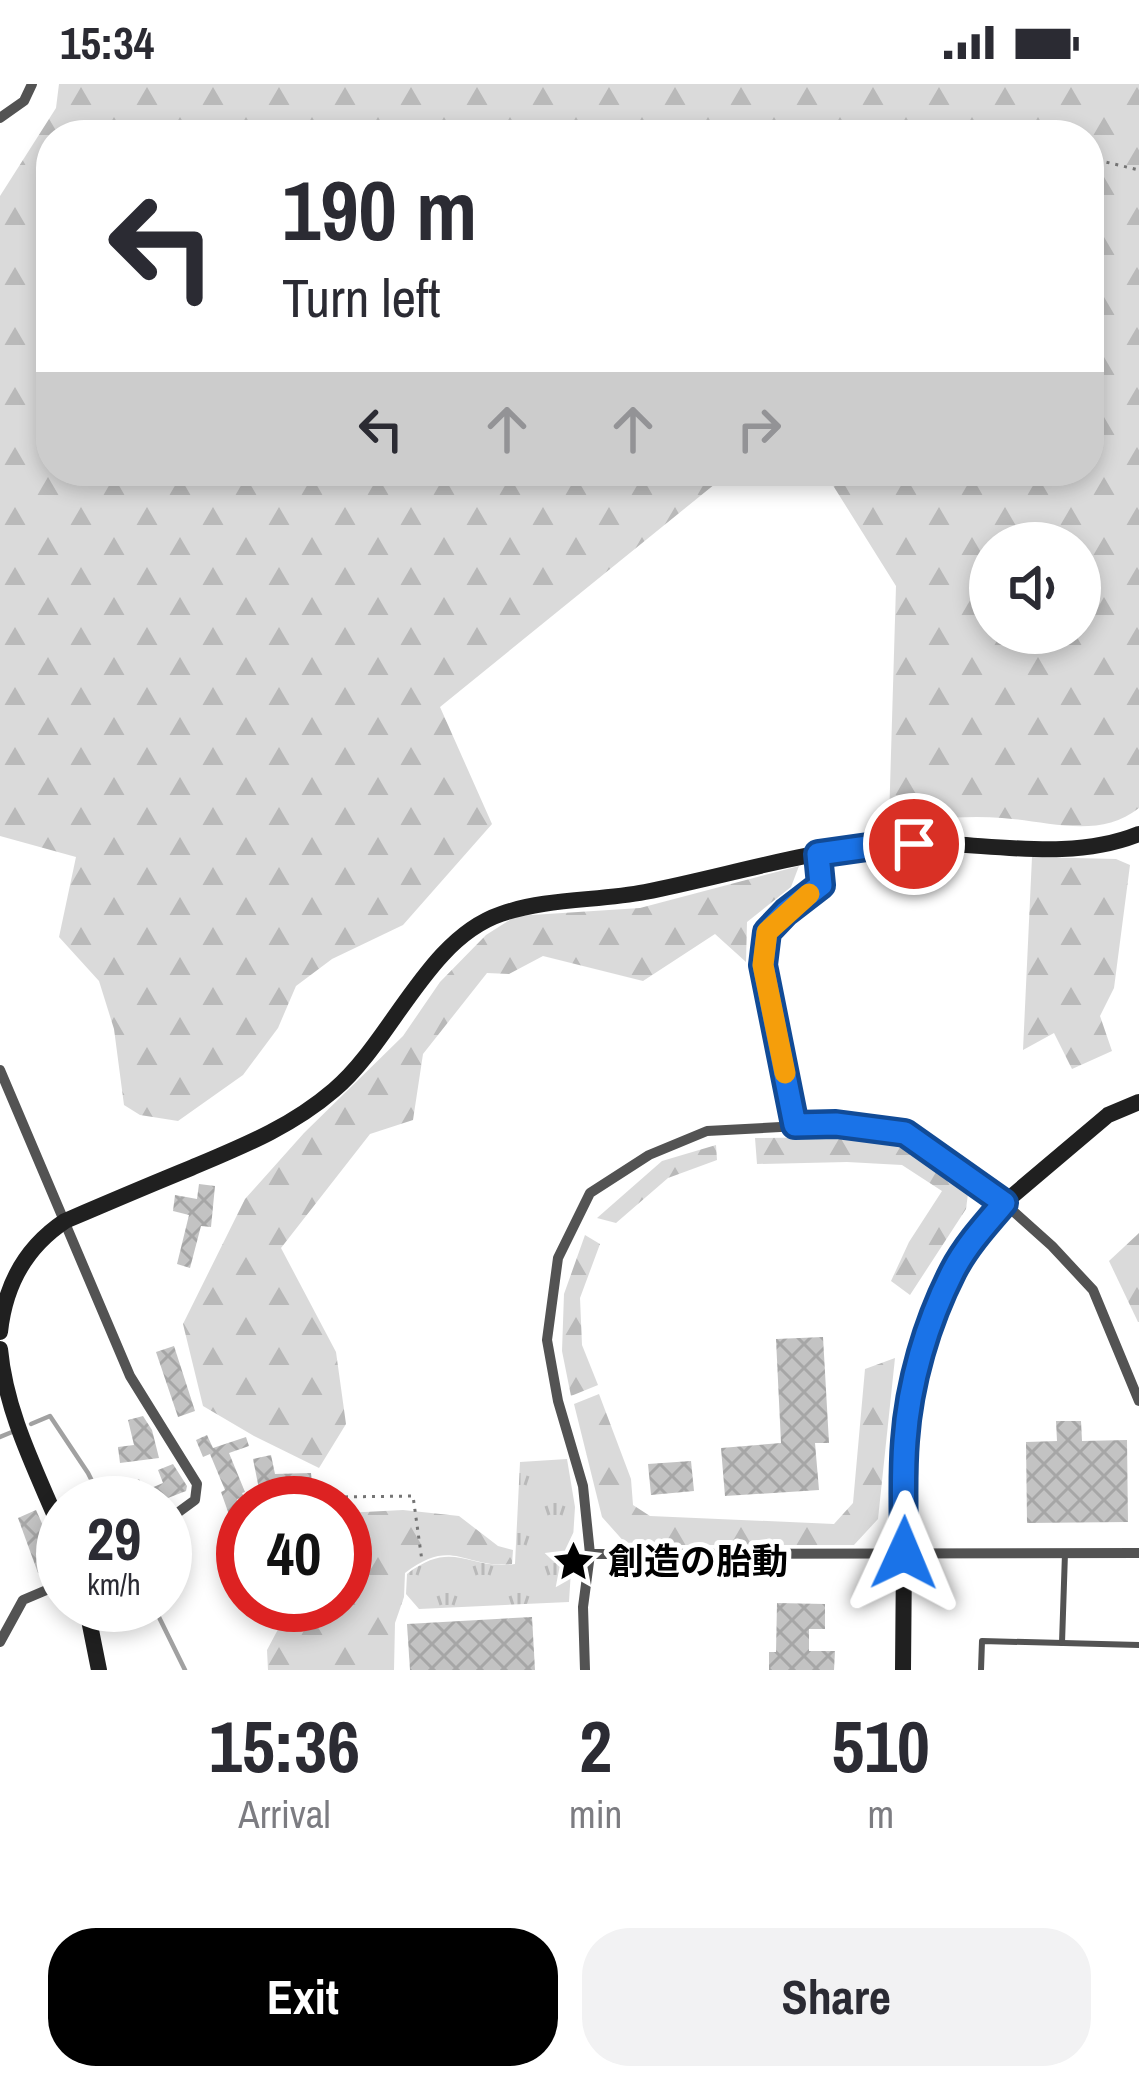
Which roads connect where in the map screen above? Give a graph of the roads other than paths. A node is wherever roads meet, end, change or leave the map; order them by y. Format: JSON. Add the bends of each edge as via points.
{"nodes":[{"id":1,"x":32,"y":84,"type":"edge"},
{"id":2,"x":0,"y":118,"type":"edge"},
{"id":3,"x":1139,"y":834,"type":"edge"},
{"id":4,"x":818,"y":854,"type":"junction"},
{"id":5,"x":0,"y":1070,"type":"edge"},
{"id":6,"x":1139,"y":1102,"type":"edge"},
{"id":7,"x":795,"y":1125,"type":"junction"},
{"id":8,"x":1004,"y":1203,"type":"junction"},
{"id":9,"x":65,"y":1221,"type":"junction"},
{"id":10,"x":0,"y":1332,"type":"edge"},
{"id":11,"x":0,"y":1349,"type":"edge"},
{"id":12,"x":1139,"y":1401,"type":"edge"},
{"id":13,"x":38,"y":1476,"type":"edge"},
{"id":14,"x":192,"y":1502,"type":"edge"},
{"id":15,"x":904,"y":1553,"type":"junction"},
{"id":16,"x":1065,"y":1553,"type":"junction"},
{"id":17,"x":1139,"y":1553,"type":"edge"},
{"id":18,"x":590,"y":1554,"type":"junction"},
{"id":19,"x":36,"y":1594,"type":"edge"},
{"id":20,"x":91,"y":1632,"type":"edge"},
{"id":21,"x":0,"y":1642,"type":"edge"},
{"id":22,"x":1062,"y":1643,"type":"junction"},
{"id":23,"x":1139,"y":1645,"type":"edge"},
{"id":24,"x":99,"y":1670,"type":"edge"},
{"id":25,"x":585,"y":1670,"type":"edge"},
{"id":26,"x":903,"y":1670,"type":"edge"},
{"id":27,"x":981,"y":1670,"type":"edge"}],
"edges":[{"from":1,"to":2,"type":"street"},
{"from":3,"to":4,"type":"street","via":[[1079,849],[906,844]]},
{"from":4,"to":7,"type":"street","via":[[821,885],[767,932],[763,965]]},
{"from":4,"to":9,"type":"street","via":[[641,893],[530,907],[475,925],[350,1075],[306,1113],[255,1143]]},
{"from":5,"to":9,"type":"street"},
{"from":6,"to":8,"type":"street","via":[[1108,1115]]},
{"from":7,"to":8,"type":"street","via":[[905,1133]]},
{"from":7,"to":18,"type":"street","via":[[707,1131],[649,1155],[590,1193],[558,1258],[547,1340],[583,1486]]},
{"from":8,"to":12,"type":"street","via":[[1093,1290]]},
{"from":8,"to":15,"type":"street","via":[[953,1271],[924,1344],[905,1441]]},
{"from":9,"to":10,"type":"street","via":[[44,1234],[13,1279]]},
{"from":9,"to":14,"type":"street","via":[[130,1376],[197,1484]]},
{"from":11,"to":13,"type":"street","via":[[11,1411]]},
{"from":15,"to":16,"type":"street"},
{"from":15,"to":18,"type":"street"},
{"from":15,"to":26,"type":"street"},
{"from":16,"to":17,"type":"street"},
{"from":16,"to":22,"type":"lane"},
{"from":18,"to":25,"type":"street"},
{"from":19,"to":21,"type":"street","via":[[23,1600]]},
{"from":20,"to":24,"type":"street"},
{"from":22,"to":23,"type":"lane"},
{"from":22,"to":27,"type":"lane","via":[[982,1641]]}]}
